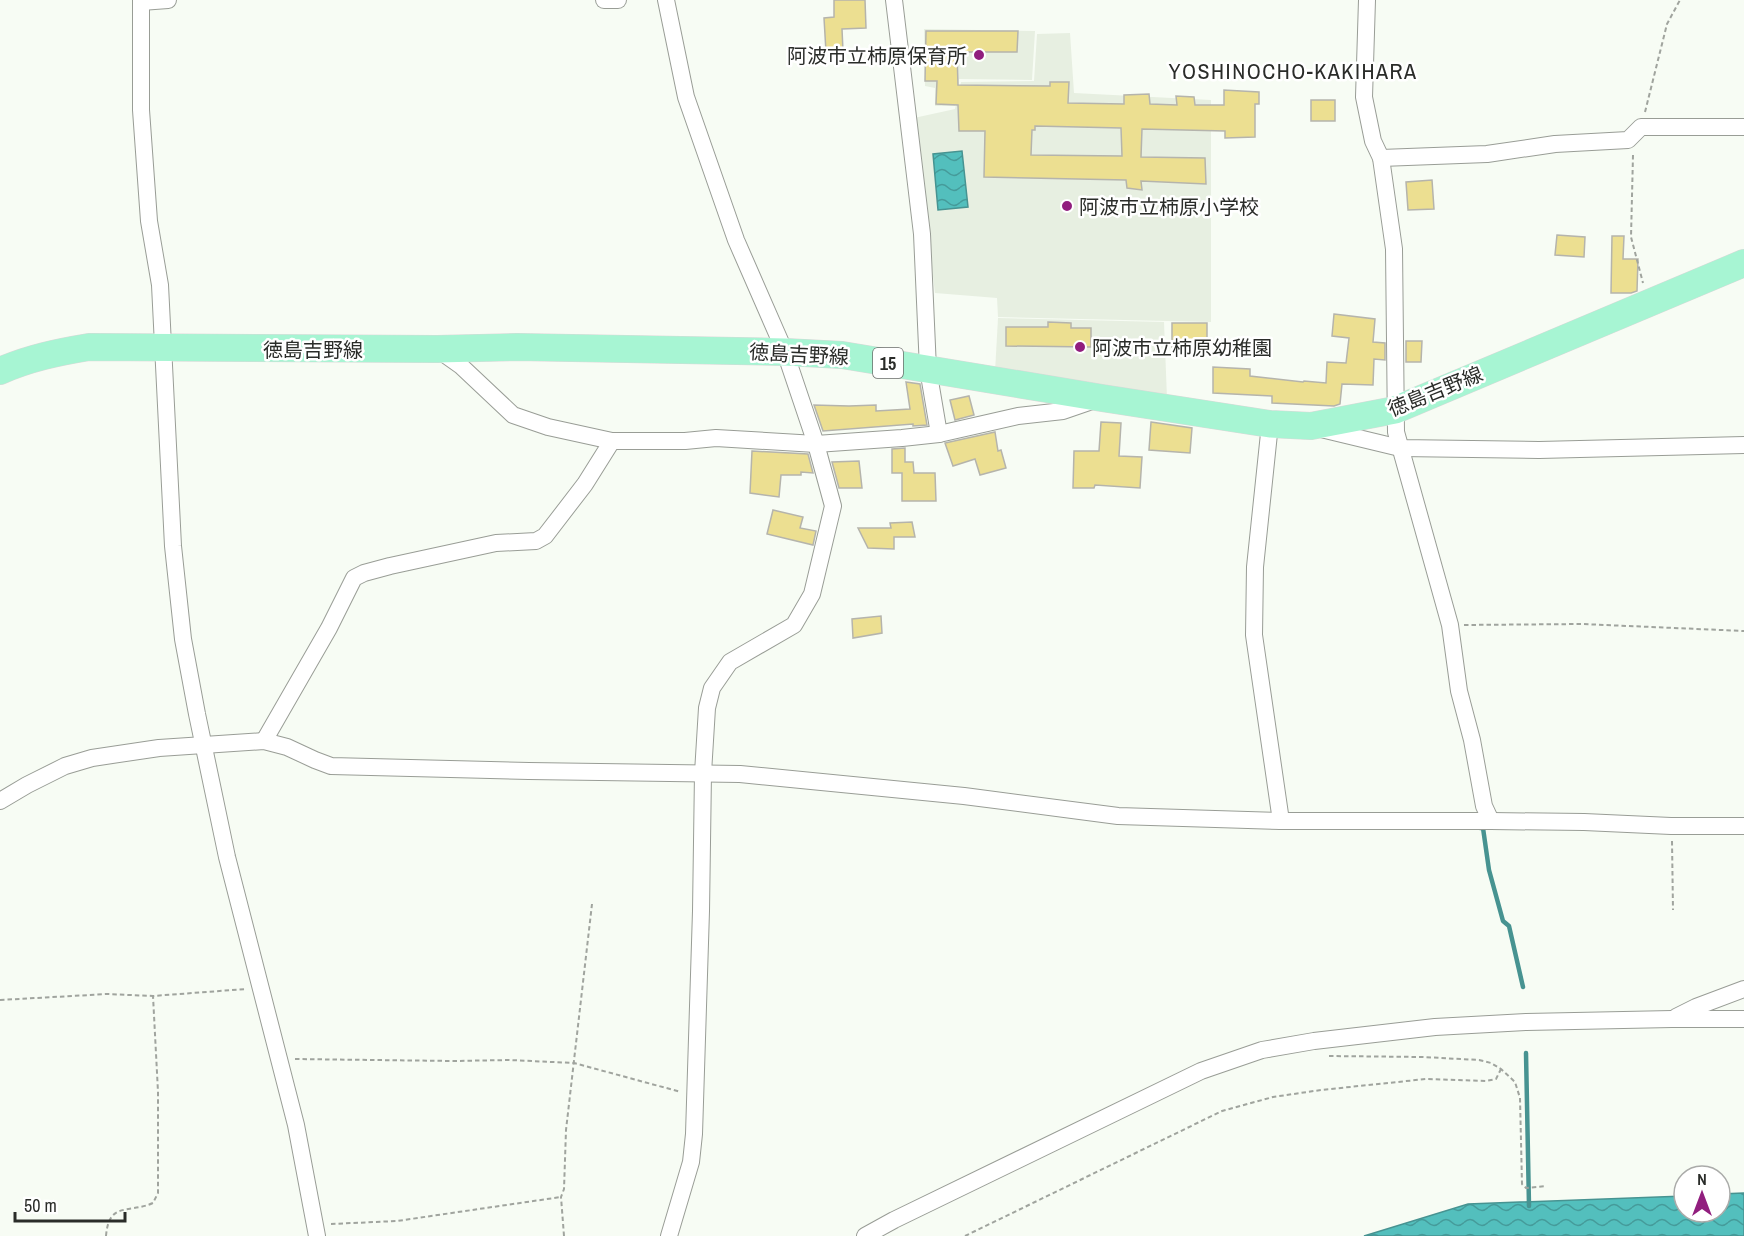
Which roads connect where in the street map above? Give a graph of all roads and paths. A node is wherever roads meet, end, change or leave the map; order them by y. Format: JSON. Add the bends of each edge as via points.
{"nodes":[{"id":1,"x":168,"y":0,"type":"edge"},
{"id":2,"x":604,"y":0,"type":"edge"},
{"id":3,"x":618,"y":0,"type":"edge"},
{"id":4,"x":666,"y":0,"type":"edge"},
{"id":5,"x":894,"y":0,"type":"edge"},
{"id":6,"x":1367,"y":0,"type":"edge"},
{"id":7,"x":1680,"y":0,"type":"edge"},
{"id":8,"x":141,"y":1,"type":"edge"},
{"id":9,"x":1744,"y":127,"type":"edge"},
{"id":10,"x":1641,"y":128,"type":"junction"},
{"id":11,"x":1380,"y":158,"type":"junction"},
{"id":12,"x":1744,"y":262,"type":"edge"},
{"id":13,"x":1647,"y":303,"type":"junction"},
{"id":14,"x":163,"y":349,"type":"junction"},
{"id":15,"x":437,"y":349,"type":"junction"},
{"id":16,"x":785,"y":352,"type":"junction"},
{"id":17,"x":928,"y":369,"type":"junction"},
{"id":18,"x":0,"y":371,"type":"edge"},
{"id":19,"x":1102,"y":398,"type":"junction"},
{"id":20,"x":1395,"y":410,"type":"junction"},
{"id":21,"x":1270,"y":424,"type":"junction"},
{"id":22,"x":1311,"y":426,"type":"junction"},
{"id":23,"x":939,"y":434,"type":"junction"},
{"id":24,"x":612,"y":441,"type":"junction"},
{"id":25,"x":816,"y":444,"type":"junction"},
{"id":26,"x":1744,"y":446,"type":"edge"},
{"id":27,"x":1400,"y":448,"type":"junction"},
{"id":28,"x":1450,"y":625,"type":"junction"},
{"id":29,"x":1744,"y":631,"type":"edge"},
{"id":30,"x":264,"y":741,"type":"junction"},
{"id":31,"x":203,"y":744,"type":"junction"},
{"id":32,"x":703,"y":773,"type":"junction"},
{"id":33,"x":0,"y":801,"type":"edge"},
{"id":34,"x":1281,"y":821,"type":"junction"},
{"id":35,"x":1491,"y":821,"type":"junction"},
{"id":36,"x":1744,"y":825,"type":"edge"},
{"id":37,"x":1671,"y":826,"type":"junction"},
{"id":38,"x":592,"y":904,"type":"dead end"},
{"id":39,"x":1673,"y":910,"type":"dead end"},
{"id":40,"x":262,"y":988,"type":"junction"},
{"id":41,"x":1744,"y":989,"type":"edge"},
{"id":42,"x":153,"y":996,"type":"junction"},
{"id":43,"x":0,"y":1000,"type":"edge"},
{"id":44,"x":1672,"y":1019,"type":"junction"},
{"id":45,"x":1744,"y":1019,"type":"edge"},
{"id":46,"x":1319,"y":1057,"type":"dead end"},
{"id":47,"x":280,"y":1059,"type":"junction"},
{"id":48,"x":574,"y":1063,"type":"junction"},
{"id":49,"x":1501,"y":1069,"type":"junction"},
{"id":50,"x":695,"y":1096,"type":"junction"},
{"id":51,"x":1546,"y":1186,"type":"dead end"},
{"id":52,"x":561,"y":1197,"type":"junction"},
{"id":53,"x":316,"y":1230,"type":"edge"},
{"id":54,"x":106,"y":1236,"type":"edge"},
{"id":55,"x":564,"y":1236,"type":"edge"},
{"id":56,"x":669,"y":1236,"type":"edge"},
{"id":57,"x":866,"y":1236,"type":"edge"},
{"id":58,"x":965,"y":1236,"type":"edge"}],
"edges":[{"from":1,"to":8,"type":"street"},
{"from":2,"to":3,"type":"street"},
{"from":4,"to":16,"type":"street","via":[[686,97],[736,240]]},
{"from":5,"to":17,"type":"street","via":[[922,234]]},
{"from":6,"to":11,"type":"street","via":[[1364,97]]},
{"from":7,"to":10,"type":"path","via":[[1667,24]]},
{"from":8,"to":14,"type":"street","via":[[141,110]]},
{"from":9,"to":10,"type":"street"},
{"from":10,"to":11,"type":"street","via":[[1629,140],[1555,144],[1487,154]]},
{"from":10,"to":13,"type":"path","via":[[1632,156],[1631,237]]},
{"from":11,"to":20,"type":"street","via":[[1394,249]]},
{"from":12,"to":13,"type":"main road","name":"徳島吉野線","number":"15"},
{"from":13,"to":20,"type":"main road","name":"徳島吉野線","number":"15"},
{"from":14,"to":15,"type":"main road","name":"徳島吉野線","number":"15"},
{"from":14,"to":18,"type":"main road","name":"徳島吉野線","number":"15","via":[[89,347],[58,352]]},
{"from":14,"to":31,"type":"street","via":[[173,546],[183,639]]},
{"from":15,"to":16,"type":"main road","name":"徳島吉野線","number":"15"},
{"from":15,"to":24,"type":"street","via":[[513,415]]},
{"from":16,"to":17,"type":"main road","name":"徳島吉野線","number":"15","via":[[842,355]]},
{"from":16,"to":25,"type":"street"},
{"from":17,"to":19,"type":"main road","name":"徳島吉野線","number":"15"},
{"from":17,"to":23,"type":"street"},
{"from":19,"to":21,"type":"main road","name":"徳島吉野線","number":"15"},
{"from":19,"to":23,"type":"street","via":[[1063,411],[1018,416]]},
{"from":20,"to":22,"type":"main road","name":"徳島吉野線","number":"15"},
{"from":20,"to":27,"type":"street"},
{"from":21,"to":22,"type":"main road","name":"徳島吉野線","number":"15"},
{"from":21,"to":34,"type":"street","via":[[1255,567],[1254,635]]},
{"from":22,"to":27,"type":"street"},
{"from":23,"to":25,"type":"street"},
{"from":24,"to":25,"type":"street","via":[[716,438]]},
{"from":24,"to":30,"type":"street","via":[[585,484],[545,536],[536,542],[496,543],[390,566],[354,579]]},
{"from":25,"to":32,"type":"street","via":[[833,506],[812,594],[794,625],[730,662],[712,688]]},
{"from":26,"to":27,"type":"street"},
{"from":27,"to":28,"type":"street"},
{"from":28,"to":29,"type":"path","via":[[1582,624]]},
{"from":28,"to":35,"type":"street","via":[[1459,691],[1484,806]]},
{"from":30,"to":31,"type":"street"},
{"from":30,"to":32,"type":"street","via":[[331,765]]},
{"from":31,"to":33,"type":"street","via":[[92,758],[65,766]]},
{"from":31,"to":40,"type":"street","via":[[227,857]]},
{"from":32,"to":34,"type":"street","via":[[843,783],[1118,816]]},
{"from":32,"to":50,"type":"street"},
{"from":34,"to":35,"type":"street"},
{"from":35,"to":37,"type":"street"},
{"from":36,"to":37,"type":"street"},
{"from":37,"to":39,"type":"path"},
{"from":38,"to":48,"type":"path"},
{"from":40,"to":42,"type":"path"},
{"from":40,"to":47,"type":"street"},
{"from":41,"to":44,"type":"street"},
{"from":42,"to":43,"type":"path","via":[[107,994]]},
{"from":42,"to":54,"type":"path","via":[[158,1193],[153,1203],[117,1211],[110,1217]]},
{"from":44,"to":45,"type":"street"},
{"from":44,"to":57,"type":"street","via":[[1436,1027],[1262,1050],[1146,1096]]},
{"from":46,"to":49,"type":"path","via":[[1479,1060]]},
{"from":47,"to":48,"type":"path"},
{"from":47,"to":53,"type":"street"},
{"from":48,"to":50,"type":"path"},
{"from":48,"to":52,"type":"path"},
{"from":49,"to":51,"type":"path","via":[[1515,1082],[1520,1098],[1522,1184],[1533,1189]]},
{"from":49,"to":58,"type":"path","via":[[1496,1079],[1486,1081],[1426,1079],[1320,1090],[1273,1097],[1222,1111]]},
{"from":50,"to":56,"type":"street","via":[[691,1162]]},
{"from":52,"to":53,"type":"path"},
{"from":52,"to":55,"type":"path"}]}
